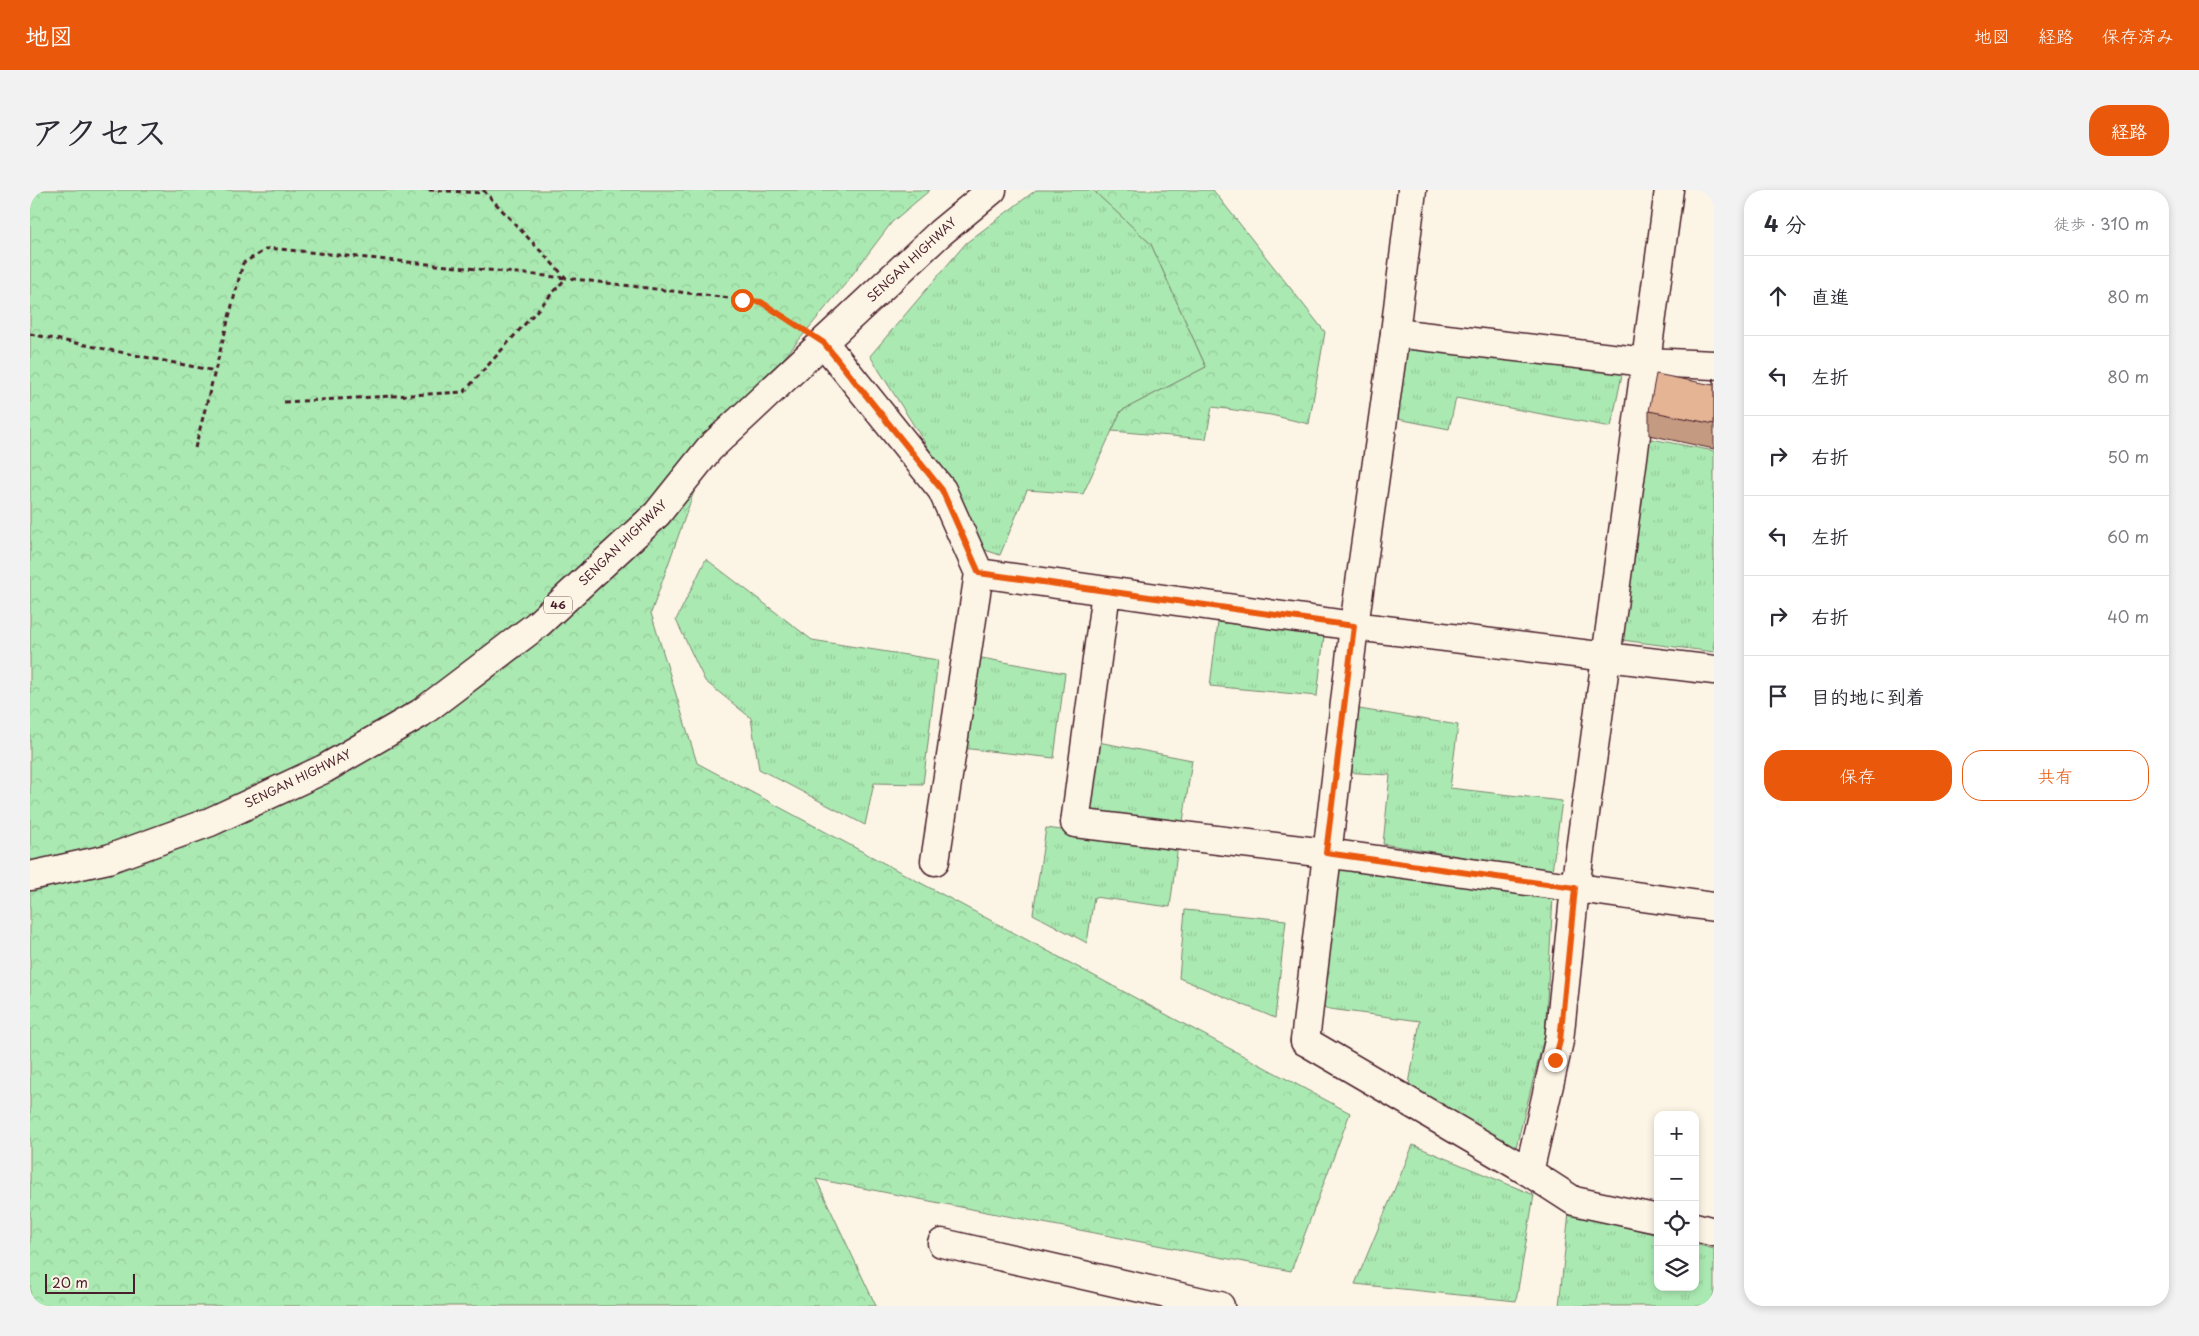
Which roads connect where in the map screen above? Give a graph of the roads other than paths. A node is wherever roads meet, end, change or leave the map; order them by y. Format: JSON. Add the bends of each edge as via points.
{"nodes":[{"id":1,"x":992,"y":190,"type":"edge"},
{"id":2,"x":1412,"y":190,"type":"edge"},
{"id":3,"x":1669,"y":190,"type":"edge"},
{"id":4,"x":1395,"y":333,"type":"junction"},
{"id":5,"x":824,"y":343,"type":"junction"},
{"id":6,"x":1646,"y":362,"type":"junction"},
{"id":7,"x":1714,"y":365,"type":"edge"},
{"id":8,"x":979,"y":573,"type":"junction"},
{"id":9,"x":1106,"y":592,"type":"junction"},
{"id":10,"x":1354,"y":626,"type":"junction"},
{"id":11,"x":1607,"y":658,"type":"junction"},
{"id":12,"x":1714,"y":670,"type":"edge"},
{"id":13,"x":1326,"y":853,"type":"junction"},
{"id":14,"x":936,"y":861,"type":"dead end"},
{"id":15,"x":30,"y":876,"type":"edge"},
{"id":16,"x":1575,"y":888,"type":"junction"},
{"id":17,"x":1714,"y":906,"type":"edge"},
{"id":18,"x":1529,"y":1172,"type":"junction"},
{"id":19,"x":1654,"y":1218,"type":"edge"},
{"id":20,"x":1699,"y":1228,"type":"edge"},
{"id":21,"x":1714,"y":1232,"type":"edge"},
{"id":22,"x":942,"y":1243,"type":"dead end"},
{"id":23,"x":1220,"y":1306,"type":"edge"}],
"edges":[{"from":1,"to":5,"type":"main road","name":"SENGAN HIGHWAY","number":"46","via":[[940,232]]},
{"from":2,"to":4,"type":"main road"},
{"from":3,"to":6,"type":"main road"},
{"from":4,"to":6,"type":"main road"},
{"from":4,"to":10,"type":"main road"},
{"from":5,"to":8,"type":"main road","via":[[942,490]]},
{"from":5,"to":15,"type":"main road","name":"SENGAN HIGHWAY","number":"46","via":[[709,449],[657,514],[537,625],[421,713],[324,769],[210,822],[108,859]]},
{"from":6,"to":7,"type":"main road"},
{"from":6,"to":11,"type":"main road"},
{"from":8,"to":9,"type":"main road"},
{"from":8,"to":14,"type":"main road"},
{"from":9,"to":10,"type":"main road"},
{"from":9,"to":13,"type":"main road","via":[[1075,823]]},
{"from":10,"to":11,"type":"main road"},
{"from":10,"to":13,"type":"main road"},
{"from":11,"to":12,"type":"main road"},
{"from":11,"to":16,"type":"main road"},
{"from":13,"to":16,"type":"main road"},
{"from":13,"to":18,"type":"main road","via":[[1305,1041]]},
{"from":16,"to":17,"type":"main road"},
{"from":16,"to":18,"type":"main road","via":[[1560,1041]]},
{"from":18,"to":19,"type":"main road","via":[[1574,1200]]},
{"from":20,"to":21,"type":"main road"},
{"from":22,"to":23,"type":"main road"}]}
